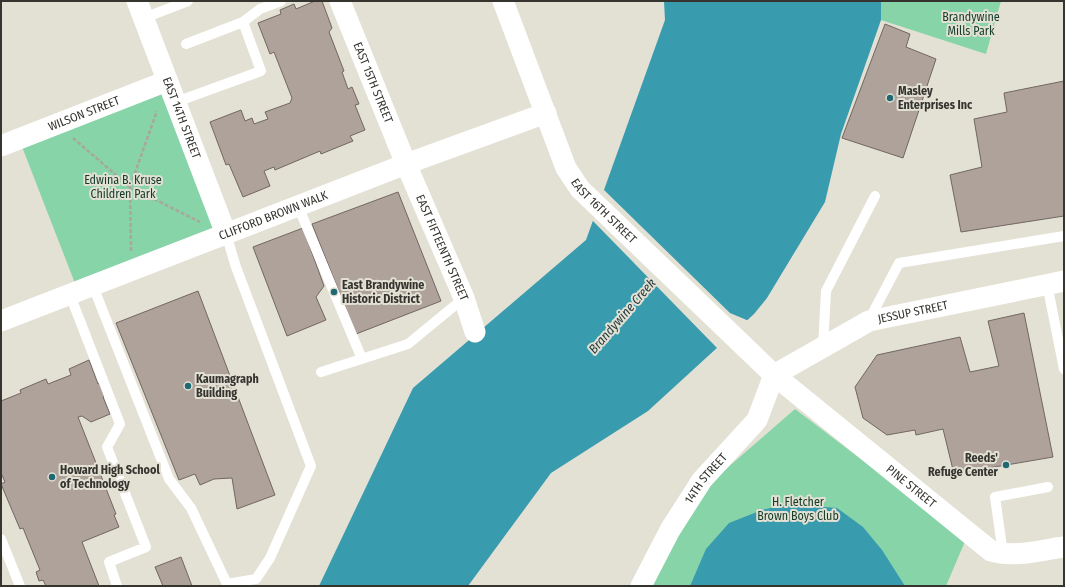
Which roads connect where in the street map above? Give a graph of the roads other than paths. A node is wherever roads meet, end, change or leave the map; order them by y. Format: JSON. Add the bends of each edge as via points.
{"nodes":[{"id":1,"x":188,"y":1,"type":"edge"},
{"id":2,"x":281,"y":1,"type":"edge"},
{"id":3,"x":340,"y":1,"type":"edge"},
{"id":4,"x":503,"y":1,"type":"edge"},
{"id":5,"x":140,"y":10,"type":"edge"},
{"id":6,"x":243,"y":22,"type":"junction"},
{"id":7,"x":186,"y":44,"type":"dead end"},
{"id":8,"x":167,"y":81,"type":"junction"},
{"id":9,"x":167,"y":106,"type":"junction"},
{"id":10,"x":546,"y":113,"type":"junction"},
{"id":11,"x":1,"y":146,"type":"edge"},
{"id":12,"x":406,"y":164,"type":"junction"},
{"id":13,"x":875,"y":196,"type":"dead end"},
{"id":14,"x":298,"y":206,"type":"junction"},
{"id":15,"x":226,"y":234,"type":"junction"},
{"id":16,"x":1064,"y":236,"type":"edge"},
{"id":17,"x":1055,"y":283,"type":"edge"},
{"id":18,"x":93,"y":286,"type":"junction"},
{"id":19,"x":70,"y":295,"type":"junction"},
{"id":20,"x":464,"y":298,"type":"junction"},
{"id":21,"x":1,"y":321,"type":"edge"},
{"id":22,"x":869,"y":321,"type":"junction"},
{"id":23,"x":475,"y":332,"type":"dead end"},
{"id":24,"x":823,"y":347,"type":"junction"},
{"id":25,"x":362,"y":359,"type":"junction"},
{"id":26,"x":1064,"y":370,"type":"edge"},
{"id":27,"x":321,"y":372,"type":"dead end"},
{"id":28,"x":774,"y":375,"type":"junction"},
{"id":29,"x":1048,"y":487,"type":"dead end"},
{"id":30,"x":1,"y":539,"type":"edge"},
{"id":31,"x":1064,"y":547,"type":"edge"},
{"id":32,"x":1003,"y":554,"type":"junction"},
{"id":33,"x":20,"y":586,"type":"edge"},
{"id":34,"x":117,"y":586,"type":"edge"},
{"id":35,"x":641,"y":586,"type":"edge"}],
"edges":[{"from":1,"to":5,"type":"lane"},
{"from":2,"to":6,"type":"lane","via":[[260,9]]},
{"from":3,"to":12,"type":"street","name":"EAST 15TH STREET"},
{"from":4,"to":10,"type":"street","name":"EAST 16TH STREET"},
{"from":5,"to":8,"type":"street","name":"EAST 14TH STREET"},
{"from":6,"to":7,"type":"lane"},
{"from":6,"to":9,"type":"lane","via":[[261,71]]},
{"from":8,"to":9,"type":"street","name":"EAST 14TH STREET"},
{"from":8,"to":11,"type":"street","name":"WILSON STREET"},
{"from":9,"to":15,"type":"street","name":"EAST 14TH STREET"},
{"from":10,"to":12,"type":"street","name":"CLIFFORD BROWN WALK"},
{"from":10,"to":28,"type":"street","name":"EAST 16TH STREET","via":[[566,168],[580,189]]},
{"from":12,"to":14,"type":"street","name":"CLIFFORD BROWN WALK"},
{"from":12,"to":20,"type":"street","name":"EAST FIFTEENTH STREET"},
{"from":13,"to":24,"type":"lane","via":[[826,291]]},
{"from":14,"to":15,"type":"street","name":"CLIFFORD BROWN WALK"},
{"from":14,"to":25,"type":"lane"},
{"from":15,"to":18,"type":"street","name":"CLIFFORD BROWN WALK"},
{"from":15,"to":18,"type":"lane","via":[[311,466],[270,558],[256,579],[227,584],[191,508],[169,479]]},
{"from":16,"to":22,"type":"lane","via":[[899,262]]},
{"from":17,"to":22,"type":"street","name":"JESSUP STREET"},
{"from":17,"to":26,"type":"lane"},
{"from":18,"to":19,"type":"street","name":"CLIFFORD BROWN WALK"},
{"from":19,"to":21,"type":"street","name":"CLIFFORD BROWN WALK"},
{"from":19,"to":34,"type":"lane","via":[[120,424],[107,447],[146,547],[109,562]]},
{"from":20,"to":23,"type":"street","name":"EAST FIFTEENTH STREET"},
{"from":20,"to":25,"type":"lane","via":[[408,344]]},
{"from":22,"to":24,"type":"street","name":"JESSUP STREET"},
{"from":24,"to":28,"type":"street","name":"JESSUP STREET"},
{"from":25,"to":27,"type":"lane"},
{"from":28,"to":32,"type":"street","name":"PINE STREET","via":[[991,551]]},
{"from":28,"to":35,"type":"street","name":"14TH STREET","via":[[757,420],[702,480],[670,530]]},
{"from":29,"to":32,"type":"lane","via":[[995,497]]},
{"from":30,"to":33,"type":"lane"},
{"from":31,"to":32,"type":"street","name":"PINE STREET"}]}
